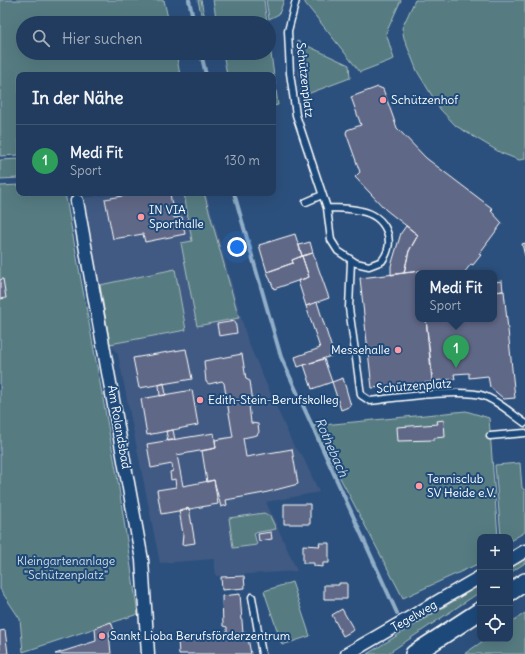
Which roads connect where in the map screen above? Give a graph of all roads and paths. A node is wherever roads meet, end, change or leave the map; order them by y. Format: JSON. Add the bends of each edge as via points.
{"nodes":[{"id":1,"x":296,"y":0,"type":"edge"},
{"id":2,"x":322,"y":195,"type":"junction"},
{"id":3,"x":77,"y":201,"type":"dead end"},
{"id":4,"x":306,"y":202,"type":"dead end"},
{"id":5,"x":327,"y":208,"type":"junction"},
{"id":6,"x":351,"y":260,"type":"junction"},
{"id":7,"x":525,"y":423,"type":"edge"},
{"id":8,"x":525,"y":433,"type":"edge"},
{"id":9,"x":490,"y":436,"type":"dead end"},
{"id":10,"x":525,"y":551,"type":"edge"},
{"id":11,"x":513,"y":558,"type":"edge"},
{"id":12,"x":477,"y":580,"type":"edge"},
{"id":13,"x":525,"y":582,"type":"edge"},
{"id":14,"x":513,"y":590,"type":"edge"},
{"id":15,"x":252,"y":597,"type":"dead end"},
{"id":16,"x":477,"y":614,"type":"edge"},
{"id":17,"x":148,"y":654,"type":"edge"},
{"id":18,"x":262,"y":654,"type":"edge"},
{"id":19,"x":347,"y":654,"type":"edge"},
{"id":20,"x":414,"y":654,"type":"edge"}],
"edges":[{"from":1,"to":2,"type":"lane","name":"Schützenplatz","via":[[288,31],[290,73],[296,115]]},
{"from":2,"to":4,"type":"lane"},
{"from":2,"to":5,"type":"lane","name":"Schützenplatz"},
{"from":3,"to":17,"type":"street","name":"Am Rolandsbad","via":[[142,560]]},
{"from":5,"to":6,"type":"lane","name":"Schützenplatz","via":[[334,246]]},
{"from":5,"to":6,"type":"lane","name":"Schützenplatz","via":[[352,209],[371,214],[388,232],[389,247],[382,261],[369,266]]},
{"from":6,"to":7,"type":"lane","name":"Schützenplatz","via":[[349,308],[361,395],[370,401],[478,394],[490,399]]},
{"from":8,"to":9,"type":"lane"},
{"from":10,"to":11,"type":"street"},
{"from":12,"to":19,"type":"street","name":"Tegelweg"},
{"from":13,"to":14,"type":"street"},
{"from":15,"to":18,"type":"lane"},
{"from":16,"to":20,"type":"street"}]}
